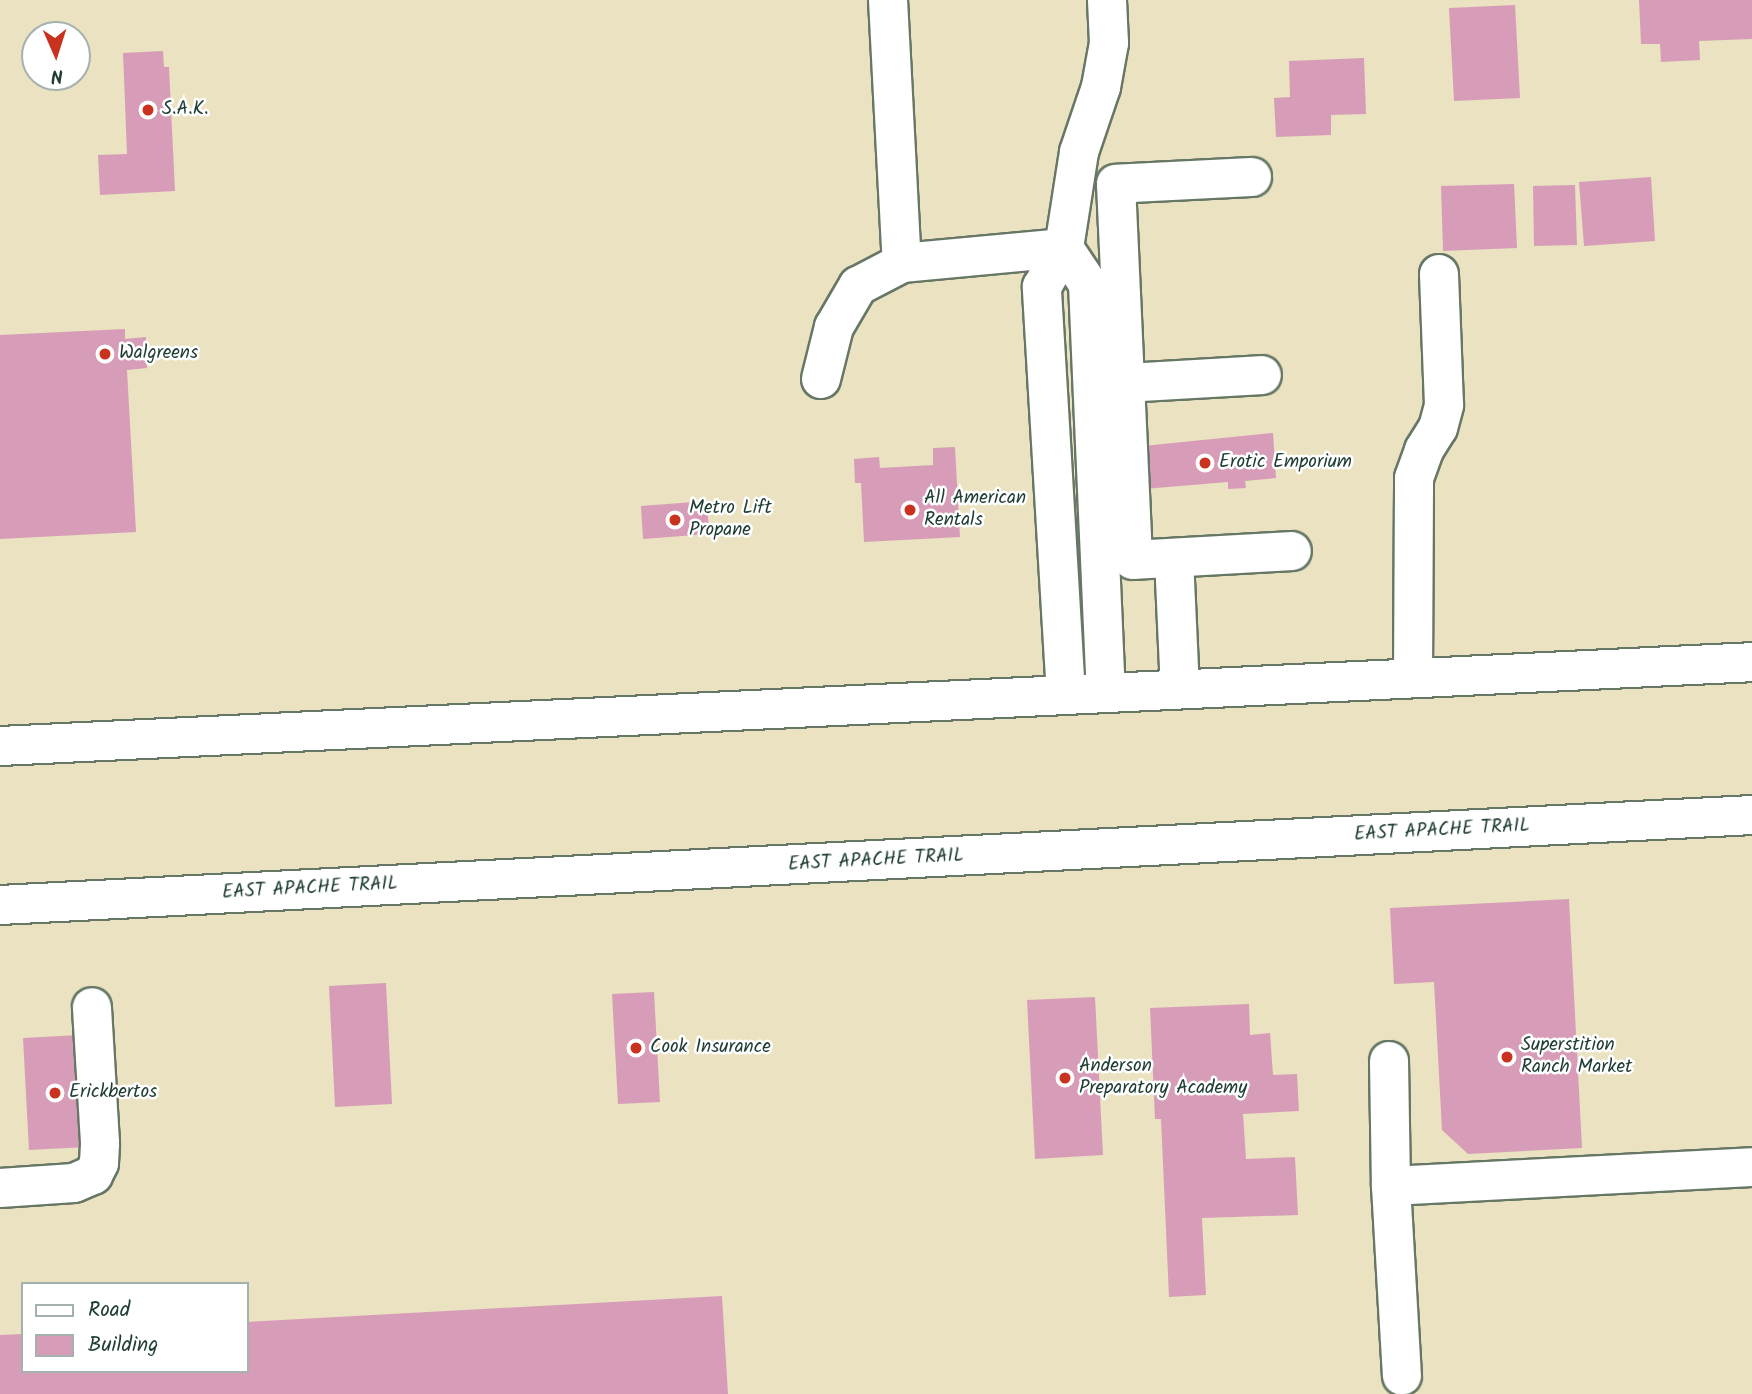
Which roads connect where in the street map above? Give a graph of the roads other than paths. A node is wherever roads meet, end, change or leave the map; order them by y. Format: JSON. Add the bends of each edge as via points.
{"nodes":[{"id":1,"x":888,"y":0,"type":"edge"},
{"id":2,"x":1107,"y":0,"type":"edge"},
{"id":3,"x":1252,"y":177,"type":"dead end"},
{"id":4,"x":1064,"y":248,"type":"junction"},
{"id":5,"x":902,"y":262,"type":"junction"},
{"id":6,"x":1439,"y":274,"type":"dead end"},
{"id":7,"x":1262,"y":375,"type":"dead end"},
{"id":8,"x":821,"y":379,"type":"dead end"},
{"id":9,"x":1125,"y":383,"type":"junction"},
{"id":10,"x":1292,"y":551,"type":"dead end"},
{"id":11,"x":1174,"y":558,"type":"junction"},
{"id":12,"x":1752,"y":662,"type":"edge"},
{"id":13,"x":1413,"y":678,"type":"junction"},
{"id":14,"x":1180,"y":689,"type":"junction"},
{"id":15,"x":1106,"y":693,"type":"junction"},
{"id":16,"x":1066,"y":695,"type":"junction"},
{"id":17,"x":0,"y":746,"type":"edge"},
{"id":18,"x":1752,"y":815,"type":"edge"},
{"id":19,"x":0,"y":905,"type":"edge"},
{"id":20,"x":92,"y":1007,"type":"dead end"},
{"id":21,"x":1389,"y":1061,"type":"dead end"},
{"id":22,"x":1752,"y":1167,"type":"edge"},
{"id":23,"x":1391,"y":1186,"type":"junction"},
{"id":24,"x":0,"y":1188,"type":"edge"},
{"id":25,"x":1402,"y":1376,"type":"dead end"}],
"edges":[{"from":1,"to":5,"type":"main road"},
{"from":2,"to":4,"type":"main road","via":[[1109,43],[1101,87],[1079,152]]},
{"from":3,"to":9,"type":"main road","via":[[1116,184]]},
{"from":4,"to":5,"type":"main road"},
{"from":4,"to":15,"type":"main road","via":[[1088,284]]},
{"from":4,"to":16,"type":"main road","via":[[1042,287]]},
{"from":5,"to":8,"type":"main road","via":[[858,286],[834,327]]},
{"from":6,"to":13,"type":"main road","via":[[1444,405],[1414,478]]},
{"from":7,"to":9,"type":"main road"},
{"from":9,"to":11,"type":"main road","via":[[1133,560]]},
{"from":10,"to":11,"type":"main road"},
{"from":11,"to":14,"type":"main road"},
{"from":12,"to":13,"type":"main road"},
{"from":13,"to":14,"type":"main road"},
{"from":14,"to":15,"type":"main road"},
{"from":15,"to":16,"type":"main road"},
{"from":16,"to":17,"type":"main road"},
{"from":18,"to":19,"type":"main road","name":"EAST APACHE TRAIL"},
{"from":20,"to":24,"type":"main road","via":[[100,1143],[93,1175],[74,1183]]},
{"from":21,"to":23,"type":"main road"},
{"from":22,"to":23,"type":"main road"},
{"from":23,"to":25,"type":"main road"}]}
